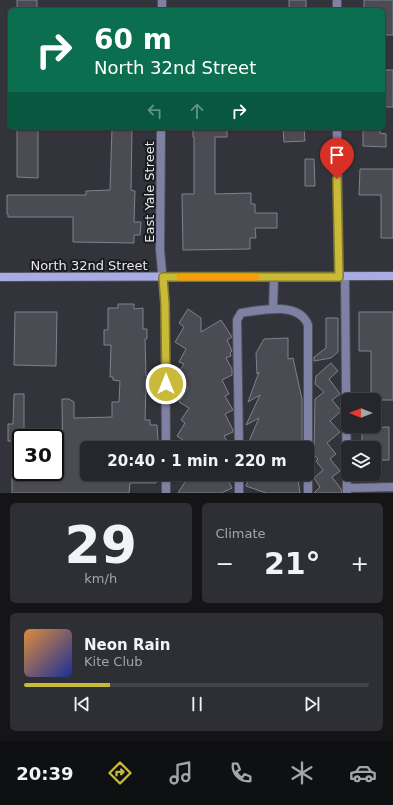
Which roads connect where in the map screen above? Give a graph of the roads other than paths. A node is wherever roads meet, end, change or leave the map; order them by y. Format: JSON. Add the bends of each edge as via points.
{"nodes":[{"id":1,"x":161,"y":130,"type":"edge"},
{"id":2,"x":337,"y":130,"type":"edge"},
{"id":3,"x":393,"y":276,"type":"edge"},
{"id":4,"x":0,"y":277,"type":"edge"},
{"id":5,"x":163,"y":277,"type":"junction"},
{"id":6,"x":274,"y":277,"type":"junction"},
{"id":7,"x":342,"y":277,"type":"junction"},
{"id":8,"x":273,"y":309,"type":"junction"},
{"id":9,"x":166,"y":441,"type":"edge"},
{"id":10,"x":239,"y":441,"type":"edge"},
{"id":11,"x":166,"y":481,"type":"edge"},
{"id":12,"x":239,"y":481,"type":"edge"},
{"id":13,"x":393,"y":487,"type":"edge"},
{"id":14,"x":347,"y":490,"type":"edge"},
{"id":15,"x":166,"y":493,"type":"edge"},
{"id":16,"x":239,"y":493,"type":"edge"},
{"id":17,"x":308,"y":493,"type":"edge"}],
"edges":[{"from":1,"to":5,"type":"street","name":"East Yale Street","via":[[160,250]]},
{"from":2,"to":7,"type":"street"},
{"from":3,"to":7,"type":"main road","name":"North 32nd Street"},
{"from":4,"to":5,"type":"main road","name":"North 32nd Street"},
{"from":5,"to":6,"type":"main road","name":"North 32nd Street"},
{"from":5,"to":9,"type":"street","name":"East Yale Street"},
{"from":6,"to":7,"type":"main road","name":"North 32nd Street"},
{"from":6,"to":8,"type":"street"},
{"from":7,"to":14,"type":"street"},
{"from":8,"to":10,"type":"street","via":[[241,313],[237,320]]},
{"from":8,"to":17,"type":"street","via":[[302,315],[308,325]]},
{"from":11,"to":15,"type":"street"},
{"from":12,"to":16,"type":"street"},
{"from":13,"to":14,"type":"street"}]}
